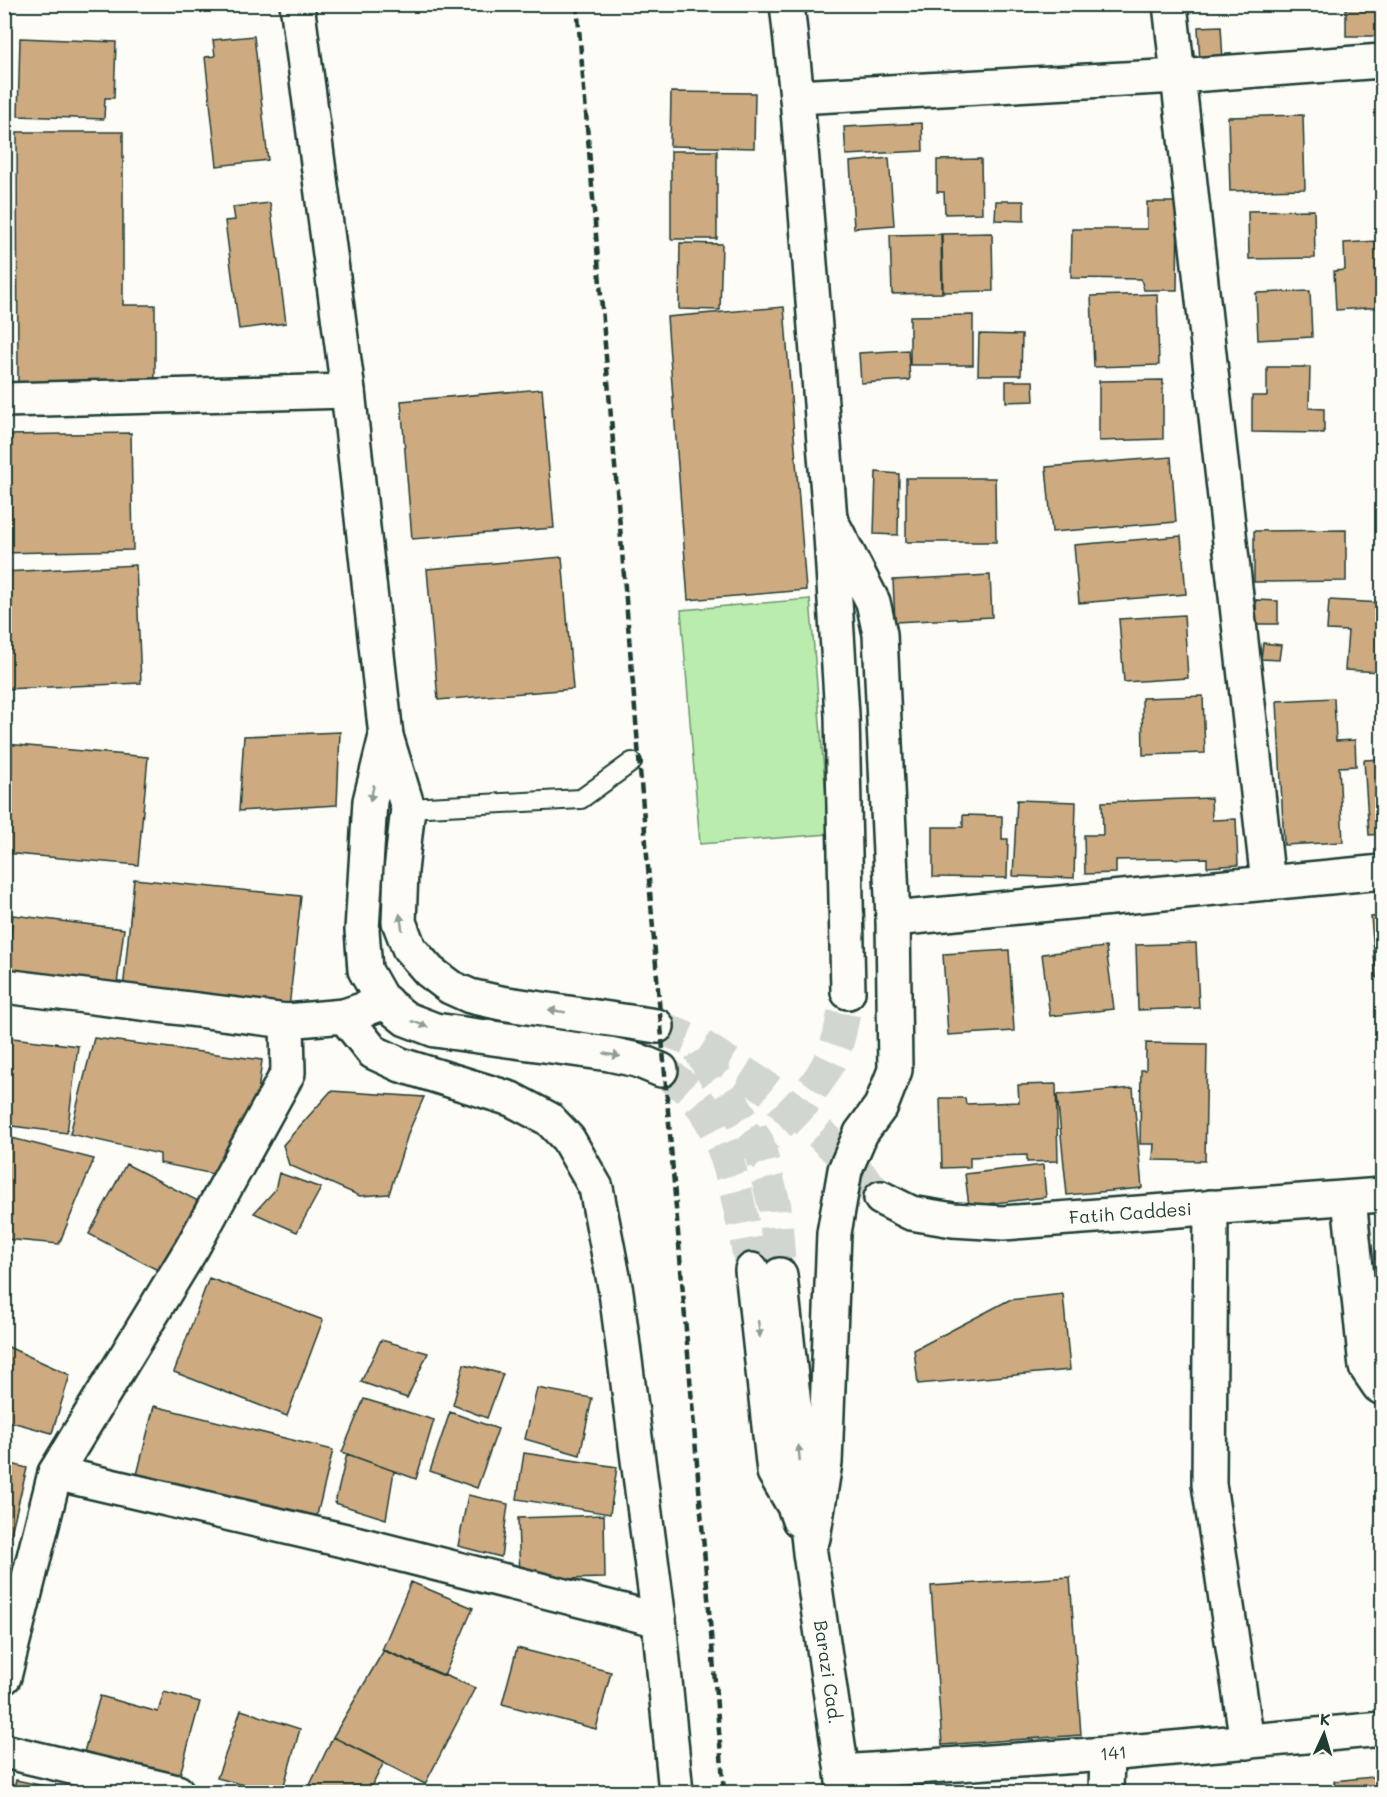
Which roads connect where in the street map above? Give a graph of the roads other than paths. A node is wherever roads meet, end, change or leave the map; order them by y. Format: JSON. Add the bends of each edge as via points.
{"nodes":[{"id":1,"x":297,"y":4,"type":"edge"},
{"id":2,"x":787,"y":4,"type":"edge"},
{"id":3,"x":1170,"y":4,"type":"edge"},
{"id":4,"x":1383,"y":61,"type":"edge"},
{"id":5,"x":1178,"y":76,"type":"junction"},
{"id":6,"x":797,"y":97,"type":"junction"},
{"id":7,"x":348,"y":391,"type":"junction"},
{"id":8,"x":4,"y":400,"type":"edge"},
{"id":9,"x":830,"y":519,"type":"junction"},
{"id":10,"x":386,"y":736,"type":"junction"},
{"id":11,"x":632,"y":762,"type":"dead end"},
{"id":12,"x":408,"y":808,"type":"junction"},
{"id":13,"x":1383,"y":872,"type":"edge"},
{"id":14,"x":1268,"y":883,"type":"junction"},
{"id":15,"x":893,"y":919,"type":"junction"},
{"id":16,"x":4,"y":986,"type":"edge"},
{"id":17,"x":848,"y":992,"type":"tunnel mouth"},
{"id":18,"x":386,"y":1002,"type":"junction"},
{"id":19,"x":344,"y":1016,"type":"junction"},
{"id":20,"x":287,"y":1021,"type":"junction"},
{"id":21,"x":657,"y":1026,"type":"tunnel mouth"},
{"id":22,"x":661,"y":1070,"type":"tunnel mouth"},
{"id":23,"x":1383,"y":1195,"type":"edge"},
{"id":24,"x":881,"y":1198,"type":"tunnel mouth"},
{"id":25,"x":1349,"y":1198,"type":"junction"},
{"id":26,"x":1211,"y":1207,"type":"junction"},
{"id":27,"x":766,"y":1273,"type":"tunnel mouth"},
{"id":28,"x":1383,"y":1388,"type":"edge"},
{"id":29,"x":55,"y":1473,"type":"junction"},
{"id":30,"x":810,"y":1553,"type":"junction"},
{"id":31,"x":659,"y":1620,"type":"junction"},
{"id":32,"x":4,"y":1677,"type":"edge"},
{"id":33,"x":1383,"y":1729,"type":"edge"},
{"id":34,"x":1247,"y":1742,"type":"junction"},
{"id":35,"x":4,"y":1751,"type":"edge"},
{"id":36,"x":1107,"y":1754,"type":"junction"},
{"id":37,"x":843,"y":1782,"type":"edge"},
{"id":38,"x":177,"y":1792,"type":"edge"},
{"id":39,"x":676,"y":1792,"type":"edge"},
{"id":40,"x":1106,"y":1792,"type":"edge"}],
"edges":[{"from":1,"to":7,"type":"street"},
{"from":2,"to":6,"type":"street"},
{"from":3,"to":5,"type":"street"},
{"from":4,"to":5,"type":"street"},
{"from":5,"to":6,"type":"street"},
{"from":5,"to":14,"type":"street"},
{"from":6,"to":9,"type":"street"},
{"from":7,"to":8,"type":"street"},
{"from":7,"to":10,"type":"street"},
{"from":9,"to":15,"type":"street","via":[[873,602],[880,634]]},
{"from":9,"to":17,"type":"street","via":[[842,715]]},
{"from":10,"to":12,"type":"street"},
{"from":10,"to":18,"type":"street","one_way":true,"via":[[370,801],[362,930],[365,970]]},
{"from":11,"to":12,"type":"lane","via":[[581,799]]},
{"from":21,"to":12,"type":"street","one_way":true,"via":[[470,996],[429,971],[409,948],[399,922]]},
{"from":13,"to":14,"type":"street"},
{"from":14,"to":15,"type":"street"},
{"from":15,"to":30,"type":"street","via":[[895,1070],[881,1106],[861,1133],[845,1170],[834,1233],[825,1463]]},
{"from":16,"to":20,"type":"street"},
{"from":18,"to":19,"type":"street"},
{"from":18,"to":22,"type":"street","one_way":true,"via":[[406,1019],[435,1030],[609,1054]]},
{"from":19,"to":20,"type":"street"},
{"from":19,"to":31,"type":"street","via":[[373,1052],[401,1065],[511,1099],[549,1119],[568,1138],[596,1188],[616,1292]]},
{"from":20,"to":29,"type":"street","via":[[288,1073],[192,1248]]},
{"from":23,"to":25,"type":"street","name":"Fatih Caddesi"},
{"from":24,"to":26,"type":"street","name":"Fatih Caddesi","via":[[911,1213],[1003,1223]]},
{"from":25,"to":26,"type":"street","name":"Fatih Caddesi"},
{"from":25,"to":28,"type":"street","via":[[1366,1367]]},
{"from":26,"to":34,"type":"street","via":[[1209,1484]]},
{"from":27,"to":30,"type":"street","via":[[774,1472],[794,1506]]},
{"from":29,"to":31,"type":"street"},
{"from":29,"to":32,"type":"street"},
{"from":30,"to":37,"type":"street","name":"Barazi Cad."},
{"from":31,"to":39,"type":"street"},
{"from":33,"to":34,"type":"street","name":"141"},
{"from":34,"to":36,"type":"street","name":"141"},
{"from":35,"to":38,"type":"street"},
{"from":36,"to":37,"type":"street","name":"141"},
{"from":36,"to":40,"type":"street"}]}
